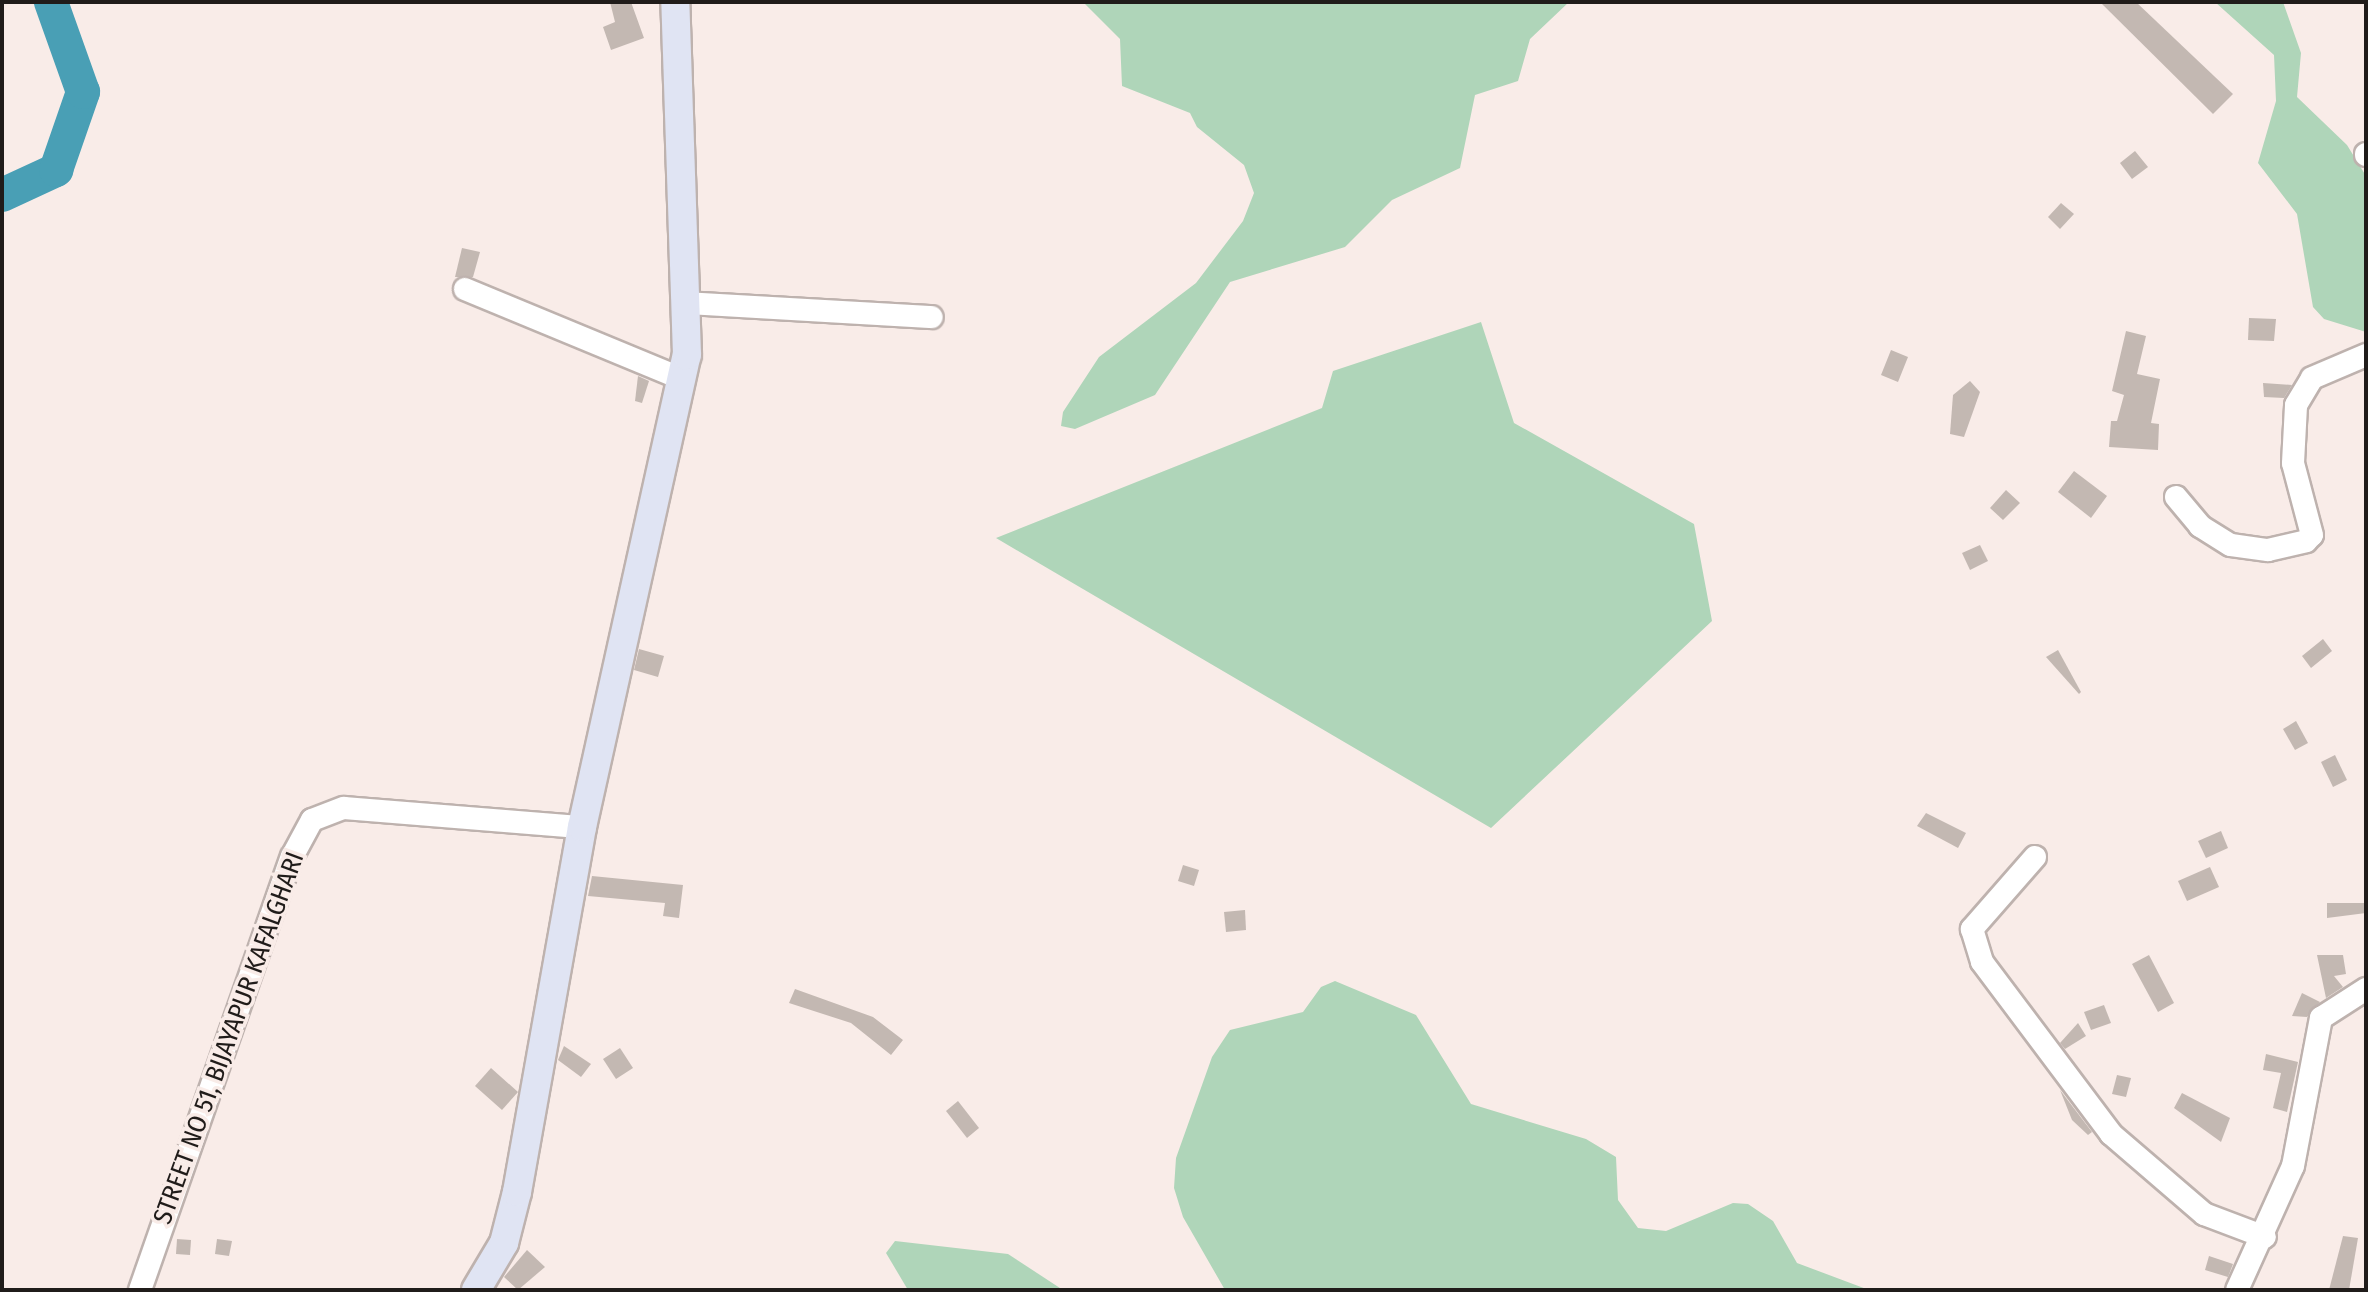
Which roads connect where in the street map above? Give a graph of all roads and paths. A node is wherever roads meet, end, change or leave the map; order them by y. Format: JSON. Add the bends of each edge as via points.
{"nodes":[{"id":1,"x":675,"y":2,"type":"edge"},
{"id":2,"x":465,"y":289,"type":"dead end"},
{"id":3,"x":686,"y":303,"type":"junction"},
{"id":4,"x":932,"y":317,"type":"dead end"},
{"id":5,"x":2366,"y":355,"type":"edge"},
{"id":6,"x":682,"y":379,"type":"junction"},
{"id":7,"x":2176,"y":497,"type":"dead end"},
{"id":8,"x":582,"y":827,"type":"junction"},
{"id":9,"x":2035,"y":857,"type":"dead end"},
{"id":10,"x":2366,"y":989,"type":"edge"},
{"id":11,"x":2265,"y":1237,"type":"junction"},
{"id":12,"x":140,"y":1290,"type":"edge"},
{"id":13,"x":476,"y":1290,"type":"edge"},
{"id":14,"x":2237,"y":1290,"type":"edge"}],
"edges":[{"from":1,"to":3,"type":"main road"},
{"from":2,"to":6,"type":"street"},
{"from":3,"to":4,"type":"street"},
{"from":3,"to":6,"type":"main road"},
{"from":5,"to":7,"type":"street","via":[[2312,378],[2296,405],[2293,463],[2312,535],[2306,541],[2268,550],[2231,545],[2200,526]]},
{"from":6,"to":8,"type":"main road"},
{"from":8,"to":12,"type":"street","name":"STREET NO 51, BIJAYAPUR KAFALGHARI","via":[[344,808],[312,820],[292,857]]},
{"from":8,"to":13,"type":"main road","via":[[517,1192],[504,1243]]},
{"from":9,"to":11,"type":"street","via":[[1972,929],[1982,962],[2111,1134],[2204,1214]]},
{"from":10,"to":11,"type":"street","via":[[2321,1018],[2293,1166]]},
{"from":11,"to":14,"type":"street"}]}
